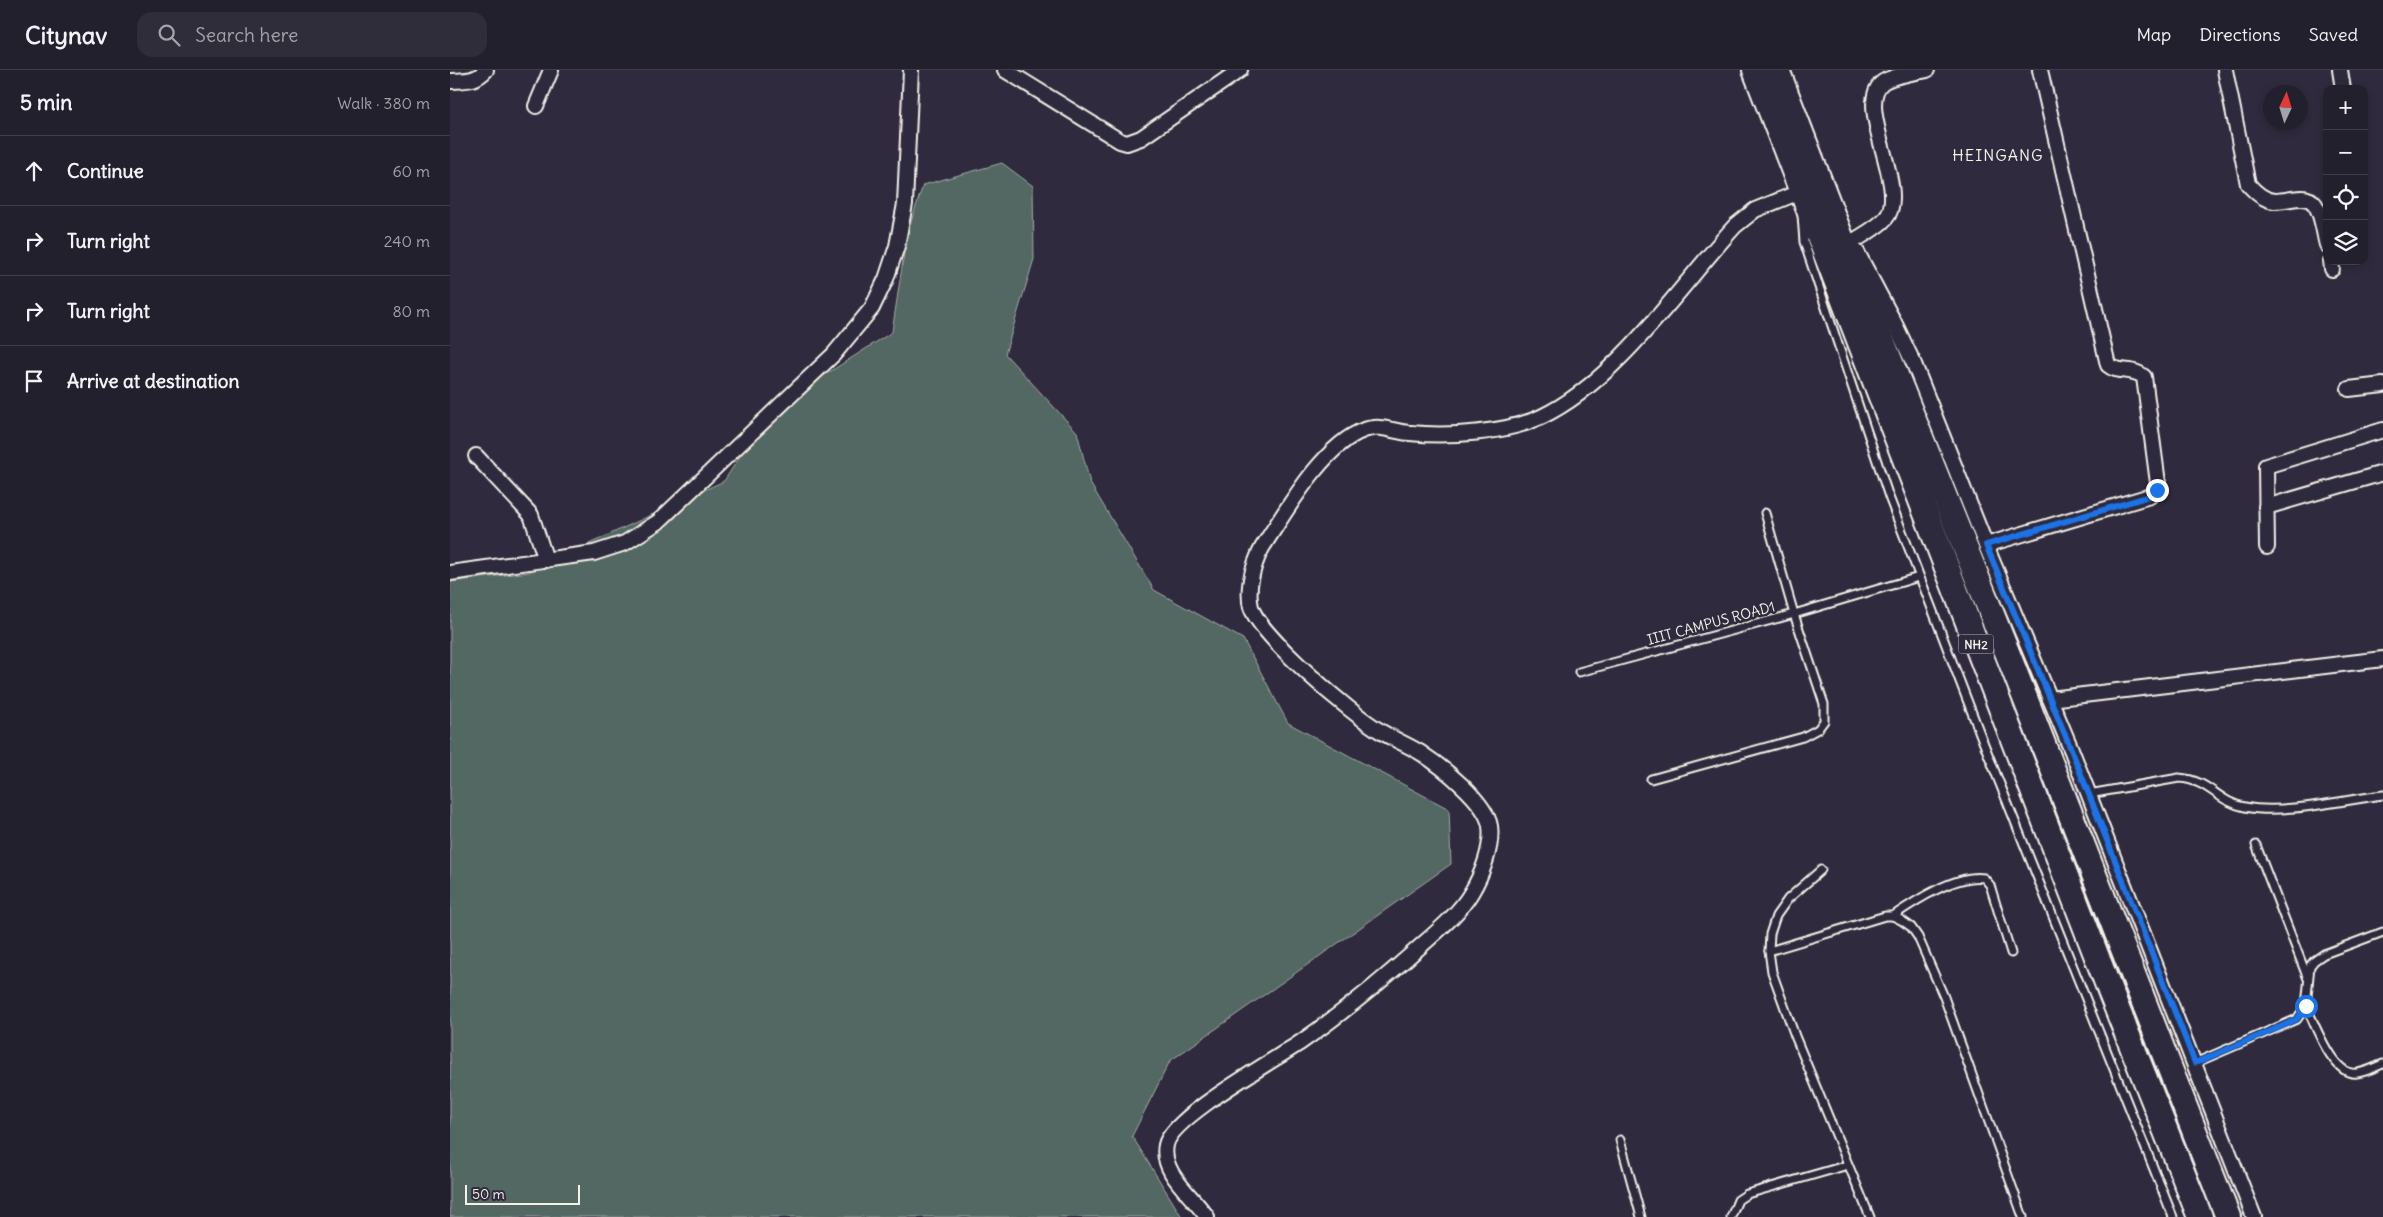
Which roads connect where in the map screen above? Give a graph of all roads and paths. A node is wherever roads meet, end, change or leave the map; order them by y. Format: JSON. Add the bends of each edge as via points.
{"nodes":[{"id":1,"x":486,"y":70,"type":"edge"},
{"id":2,"x":551,"y":70,"type":"edge"},
{"id":3,"x":911,"y":70,"type":"edge"},
{"id":4,"x":1004,"y":70,"type":"edge"},
{"id":5,"x":1240,"y":70,"type":"edge"},
{"id":6,"x":1755,"y":70,"type":"edge"},
{"id":7,"x":1777,"y":70,"type":"edge"},
{"id":8,"x":1927,"y":70,"type":"edge"},
{"id":9,"x":2040,"y":70,"type":"edge"},
{"id":10,"x":2225,"y":70,"type":"edge"},
{"id":11,"x":2340,"y":70,"type":"edge"},
{"id":12,"x":450,"y":81,"type":"edge"},
{"id":13,"x":2342,"y":85,"type":"edge"},
{"id":14,"x":536,"y":106,"type":"dead end"},
{"id":15,"x":1808,"y":190,"type":"junction"},
{"id":16,"x":2323,"y":229,"type":"edge"},
{"id":17,"x":1852,"y":242,"type":"junction"},
{"id":18,"x":2383,"y":385,"type":"edge"},
{"id":19,"x":2349,"y":390,"type":"dead end"},
{"id":20,"x":2383,"y":430,"type":"edge"},
{"id":21,"x":476,"y":456,"type":"dead end"},
{"id":22,"x":2383,"y":473,"type":"edge"},
{"id":23,"x":2266,"y":507,"type":"junction"},
{"id":24,"x":1765,"y":513,"type":"dead end"},
{"id":25,"x":1986,"y":545,"type":"junction"},
{"id":26,"x":2267,"y":548,"type":"dead end"},
{"id":27,"x":546,"y":560,"type":"junction"},
{"id":28,"x":450,"y":573,"type":"edge"},
{"id":29,"x":1919,"y":577,"type":"junction"},
{"id":30,"x":1794,"y":614,"type":"junction"},
{"id":31,"x":2383,"y":659,"type":"edge"},
{"id":32,"x":1579,"y":672,"type":"dead end"},
{"id":33,"x":2050,"y":699,"type":"junction"},
{"id":34,"x":1651,"y":780,"type":"dead end"},
{"id":35,"x":2089,"y":794,"type":"junction"},
{"id":36,"x":2383,"y":795,"type":"edge"},
{"id":37,"x":2256,"y":845,"type":"dead end"},
{"id":38,"x":1820,"y":870,"type":"dead end"},
{"id":39,"x":1892,"y":916,"type":"junction"},
{"id":40,"x":2383,"y":932,"type":"edge"},
{"id":41,"x":1768,"y":952,"type":"junction"},
{"id":42,"x":2011,"y":953,"type":"dead end"},
{"id":43,"x":2308,"y":980,"type":"junction"},
{"id":44,"x":2306,"y":1006,"type":"junction"},
{"id":45,"x":2195,"y":1063,"type":"junction"},
{"id":46,"x":2383,"y":1064,"type":"edge"},
{"id":47,"x":1620,"y":1140,"type":"dead end"},
{"id":48,"x":1848,"y":1165,"type":"junction"},
{"id":49,"x":1207,"y":1217,"type":"edge"},
{"id":50,"x":1642,"y":1217,"type":"edge"},
{"id":51,"x":1731,"y":1217,"type":"edge"},
{"id":52,"x":1870,"y":1217,"type":"edge"},
{"id":53,"x":2023,"y":1217,"type":"edge"},
{"id":54,"x":2174,"y":1217,"type":"edge"},
{"id":55,"x":2200,"y":1217,"type":"edge"},
{"id":56,"x":2228,"y":1217,"type":"edge"},
{"id":57,"x":2254,"y":1217,"type":"edge"}],
"edges":[{"from":1,"to":12,"type":"street","via":[[478,78]]},
{"from":2,"to":14,"type":"street"},
{"from":3,"to":27,"type":"street","via":[[905,204],[897,246],[872,308],[834,354],[658,522],[625,543],[594,554]]},
{"from":4,"to":5,"type":"street","via":[[1127,143],[1142,138]]},
{"from":6,"to":15,"type":"highway","number":"NH2"},
{"from":7,"to":15,"type":"highway","number":"NH2"},
{"from":8,"to":17,"type":"street","via":[[1884,81],[1877,88],[1873,100],[1888,168],[1891,209],[1886,218]]},
{"from":9,"to":25,"type":"street","via":[[2108,365],[2113,369],[2138,372],[2144,377],[2158,483],[2157,490],[2150,496]]},
{"from":10,"to":16,"type":"street","via":[[2248,184],[2272,200],[2309,198],[2318,209]]},
{"from":11,"to":13,"type":"street"},
{"from":15,"to":17,"type":"street"},
{"from":15,"to":29,"type":"lane","via":[[1801,225],[1804,242]]},
{"from":15,"to":49,"type":"street","via":[[1755,210],[1735,226],[1635,340],[1580,393],[1537,419],[1505,427],[1442,434],[1377,428],[1355,434],[1338,445],[1320,465],[1260,551],[1250,595],[1253,611],[1263,629],[1360,717],[1433,761],[1459,784],[1486,814],[1490,837],[1471,894],[1428,940],[1372,989],[1300,1043],[1189,1116],[1172,1132],[1166,1141],[1165,1151],[1170,1169]]},
{"from":15,"to":55,"type":"highway","number":"NH2","via":[[2108,986]]},
{"from":15,"to":56,"type":"highway","number":"NH2","via":[[2009,657]]},
{"from":17,"to":25,"type":"street","via":[[1910,355]]},
{"from":18,"to":19,"type":"street"},
{"from":20,"to":23,"type":"street","via":[[2270,464],[2265,470]]},
{"from":21,"to":27,"type":"street","via":[[531,515]]},
{"from":22,"to":23,"type":"street"},
{"from":23,"to":26,"type":"street"},
{"from":24,"to":30,"type":"lane"},
{"from":25,"to":33,"type":"street"},
{"from":27,"to":28,"type":"street"},
{"from":29,"to":30,"type":"lane"},
{"from":29,"to":54,"type":"lane"},
{"from":30,"to":32,"type":"lane","name":"IIIT CAMPUS ROAD1"},
{"from":30,"to":34,"type":"lane","name":"IIIT CAMPUS ROAD1","via":[[1826,713],[1818,729],[1803,737]]},
{"from":31,"to":33,"type":"street"},
{"from":33,"to":35,"type":"street"},
{"from":35,"to":36,"type":"lane","via":[[2180,778],[2206,785],[2227,802],[2258,809]]},
{"from":35,"to":45,"type":"street"},
{"from":37,"to":43,"type":"lane"},
{"from":38,"to":41,"type":"lane","via":[[1788,899],[1776,916]]},
{"from":39,"to":41,"type":"lane","via":[[1867,920]]},
{"from":39,"to":42,"type":"lane","via":[[1935,891],[1970,878],[1984,878],[1990,885]]},
{"from":39,"to":53,"type":"lane","via":[[1911,927],[1944,997]]},
{"from":40,"to":43,"type":"lane","via":[[2318,956],[2310,966]]},
{"from":41,"to":48,"type":"lane","via":[[1795,1036]]},
{"from":43,"to":44,"type":"lane"},
{"from":44,"to":45,"type":"lane","via":[[2297,1019]]},
{"from":44,"to":46,"type":"lane","via":[[2333,1060],[2341,1068],[2357,1073]]},
{"from":45,"to":57,"type":"street"},
{"from":47,"to":50,"type":"lane"},
{"from":48,"to":51,"type":"lane","via":[[1747,1194],[1738,1200]]},
{"from":48,"to":52,"type":"lane"}]}
